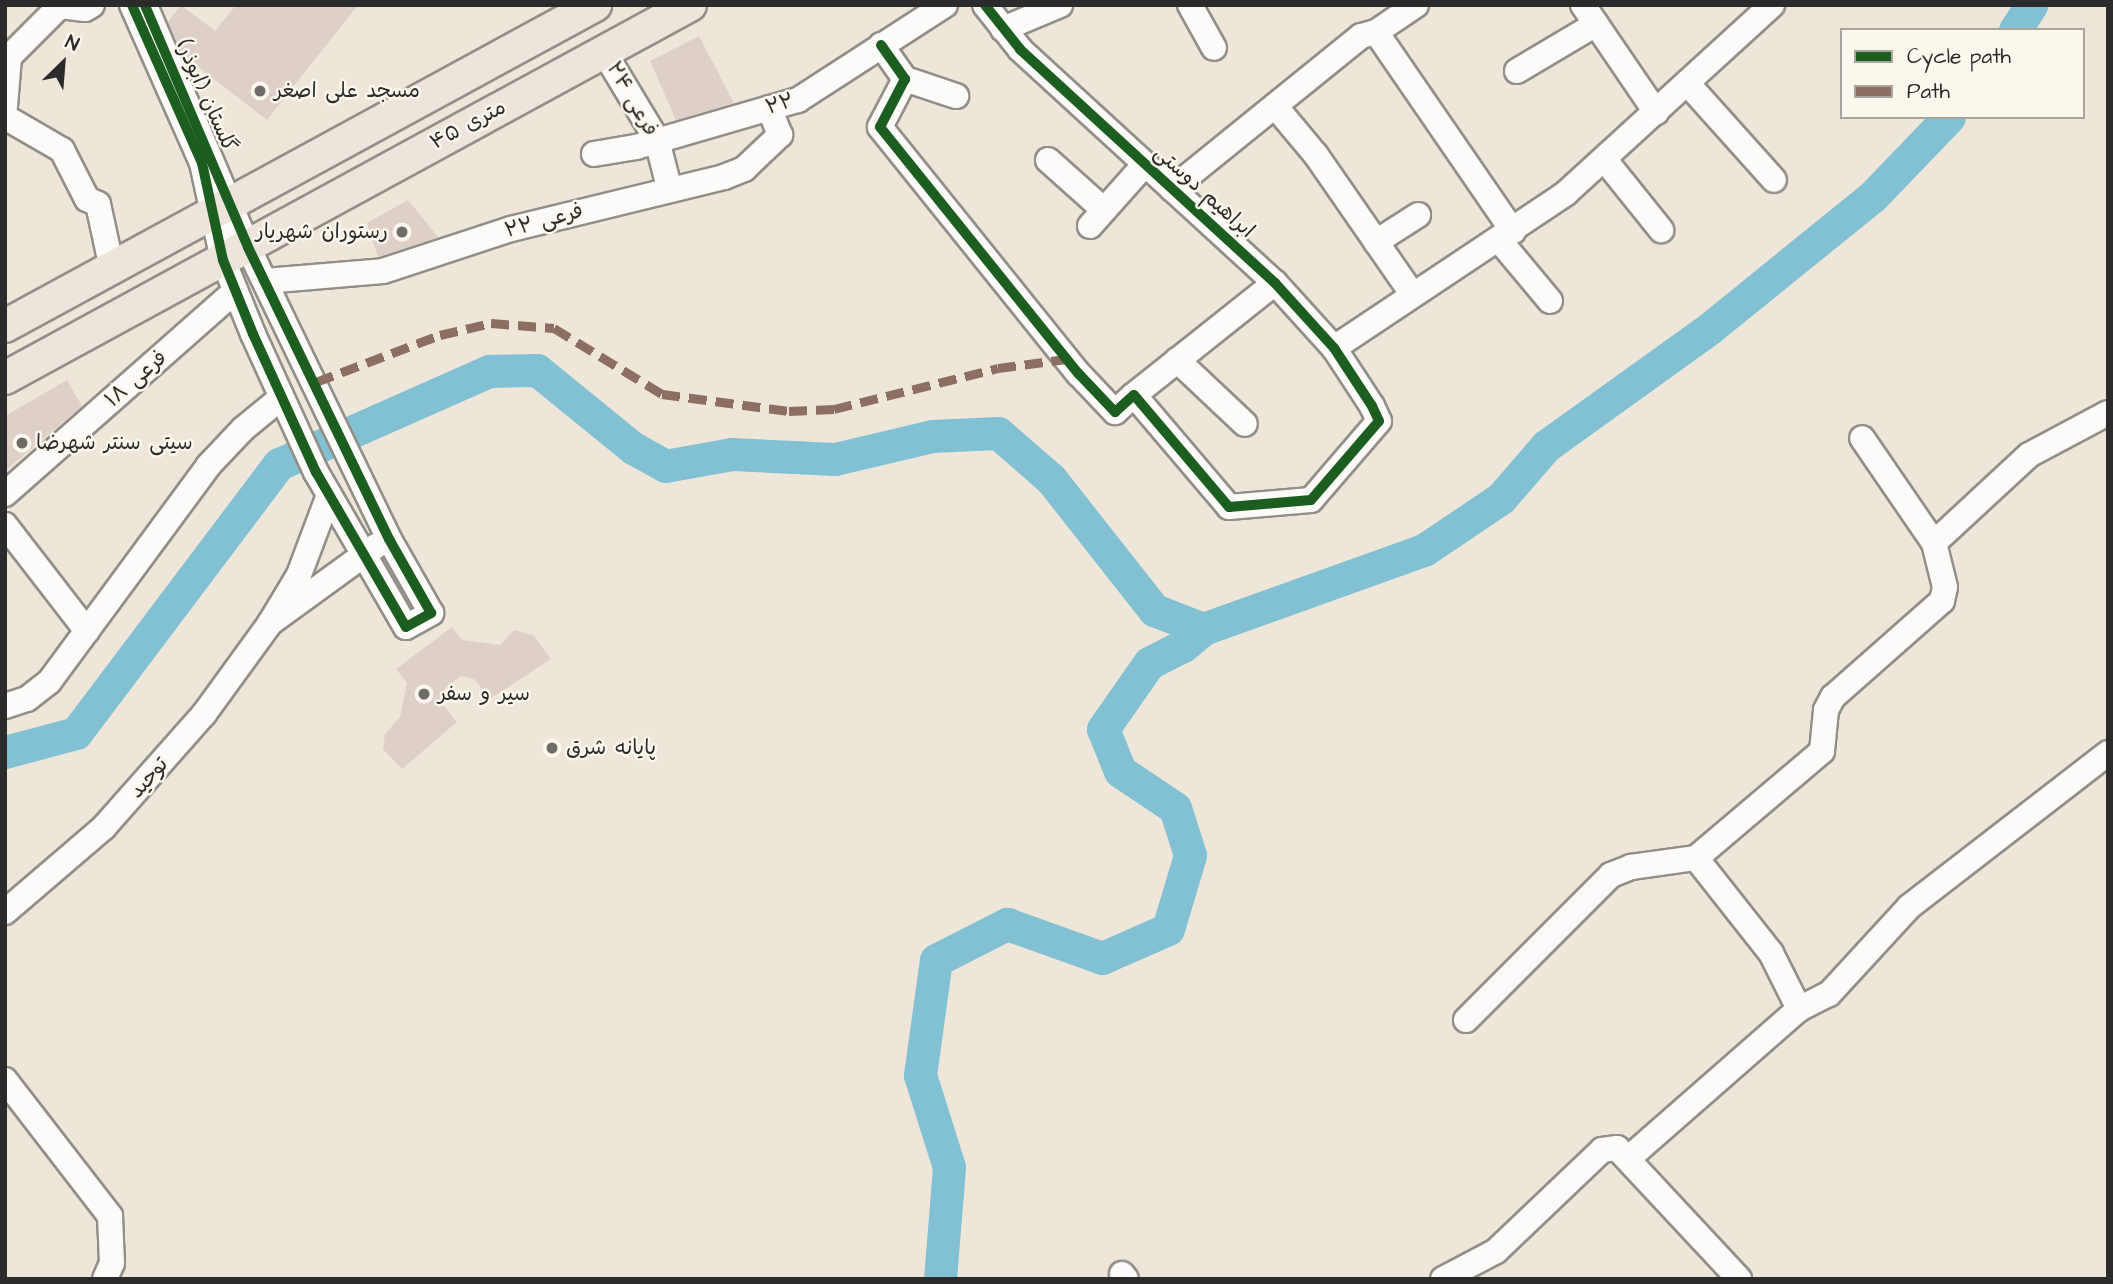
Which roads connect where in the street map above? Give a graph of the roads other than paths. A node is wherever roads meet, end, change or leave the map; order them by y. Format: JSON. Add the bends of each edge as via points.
{"nodes":[{"id":1,"x":92,"y":5,"type":"edge"},
{"id":2,"x":132,"y":5,"type":"edge"},
{"id":3,"x":145,"y":5,"type":"edge"},
{"id":4,"x":595,"y":5,"type":"edge"},
{"id":5,"x":690,"y":5,"type":"edge"},
{"id":6,"x":945,"y":5,"type":"edge"},
{"id":7,"x":985,"y":5,"type":"edge"},
{"id":8,"x":1060,"y":5,"type":"edge"},
{"id":9,"x":1190,"y":5,"type":"edge"},
{"id":10,"x":1772,"y":5,"type":"edge"},
{"id":11,"x":1403,"y":9,"type":"edge"},
{"id":12,"x":1589,"y":15,"type":"edge"},
{"id":13,"x":1003,"y":29,"type":"junction"},
{"id":14,"x":1376,"y":32,"type":"junction"},
{"id":15,"x":881,"y":45,"type":"junction"},
{"id":16,"x":1214,"y":48,"type":"dead end"},
{"id":17,"x":604,"y":52,"type":"junction"},
{"id":18,"x":1517,"y":71,"type":"dead end"},
{"id":19,"x":905,"y":79,"type":"junction"},
{"id":20,"x":1687,"y":83,"type":"junction"},
{"id":21,"x":956,"y":96,"type":"dead end"},
{"id":22,"x":5,"y":106,"type":"edge"},
{"id":23,"x":1275,"y":106,"type":"junction"},
{"id":24,"x":769,"y":108,"type":"junction"},
{"id":25,"x":1656,"y":111,"type":"junction"},
{"id":26,"x":5,"y":117,"type":"edge"},
{"id":27,"x":657,"y":140,"type":"junction"},
{"id":28,"x":594,"y":154,"type":"dead end"},
{"id":29,"x":1048,"y":160,"type":"dead end"},
{"id":30,"x":1605,"y":160,"type":"junction"},
{"id":31,"x":1145,"y":164,"type":"junction"},
{"id":32,"x":1774,"y":180,"type":"dead end"},
{"id":33,"x":669,"y":187,"type":"junction"},
{"id":34,"x":1172,"y":189,"type":"junction"},
{"id":35,"x":221,"y":206,"type":"junction"},
{"id":36,"x":1418,"y":215,"type":"dead end"},
{"id":37,"x":1661,"y":230,"type":"dead end"},
{"id":38,"x":1506,"y":236,"type":"junction"},
{"id":39,"x":1376,"y":243,"type":"junction"},
{"id":40,"x":236,"y":254,"type":"junction"},
{"id":41,"x":112,"y":269,"type":"junction"},
{"id":42,"x":265,"y":281,"type":"junction"},
{"id":43,"x":1275,"y":283,"type":"junction"},
{"id":44,"x":236,"y":291,"type":"junction"},
{"id":45,"x":1413,"y":295,"type":"junction"},
{"id":46,"x":1550,"y":301,"type":"dead end"},
{"id":47,"x":5,"y":326,"type":"edge"},
{"id":48,"x":1334,"y":348,"type":"junction"},
{"id":49,"x":1177,"y":360,"type":"junction"},
{"id":50,"x":5,"y":378,"type":"edge"},
{"id":51,"x":1134,"y":395,"type":"junction"},
{"id":52,"x":282,"y":397,"type":"junction"},
{"id":53,"x":2108,"y":414,"type":"edge"},
{"id":54,"x":1245,"y":424,"type":"dead end"},
{"id":55,"x":1862,"y":438,"type":"dead end"},
{"id":56,"x":5,"y":494,"type":"edge"},
{"id":57,"x":329,"y":495,"type":"junction"},
{"id":58,"x":5,"y":525,"type":"edge"},
{"id":59,"x":389,"y":539,"type":"junction"},
{"id":60,"x":1934,"y":543,"type":"junction"},
{"id":61,"x":363,"y":553,"type":"junction"},
{"id":62,"x":270,"y":623,"type":"junction"},
{"id":63,"x":87,"y":631,"type":"junction"},
{"id":64,"x":5,"y":706,"type":"edge"},
{"id":65,"x":2108,"y":753,"type":"edge"},
{"id":66,"x":1696,"y":858,"type":"junction"},
{"id":67,"x":5,"y":912,"type":"edge"},
{"id":68,"x":1799,"y":1009,"type":"junction"},
{"id":69,"x":1466,"y":1020,"type":"dead end"},
{"id":70,"x":5,"y":1080,"type":"edge"},
{"id":71,"x":1630,"y":1157,"type":"junction"},
{"id":72,"x":105,"y":1279,"type":"edge"},
{"id":73,"x":1443,"y":1279,"type":"edge"},
{"id":74,"x":1739,"y":1279,"type":"edge"}],
"edges":[{"from":1,"to":22,"type":"street","via":[[85,9],[60,6],[9,57]]},
{"from":2,"to":35,"type":"street","name":"گلستان (ابوذر)"},
{"from":3,"to":35,"type":"street","name":"گلستان (ابوذر)"},
{"from":4,"to":35,"type":"main road","name":"۴۵ متری"},
{"from":5,"to":17,"type":"main road","name":"۴۵ متری"},
{"from":6,"to":15,"type":"street","name":"۲۲"},
{"from":7,"to":13,"type":"street","name":"ابراهیم دوستی"},
{"from":8,"to":13,"type":"street"},
{"from":9,"to":16,"type":"street"},
{"from":10,"to":20,"type":"street"},
{"from":11,"to":14,"type":"street"},
{"from":12,"to":18,"type":"street"},
{"from":12,"to":25,"type":"street"},
{"from":13,"to":31,"type":"street","name":"ابراهیم دوستی"},
{"from":14,"to":23,"type":"street","via":[[1361,36]]},
{"from":14,"to":38,"type":"street"},
{"from":15,"to":19,"type":"street"},
{"from":15,"to":24,"type":"street","name":"۲۲","via":[[798,100]]},
{"from":17,"to":27,"type":"street","name":"فرعی ۲۴"},
{"from":17,"to":40,"type":"main road","name":"۴۵ متری"},
{"from":19,"to":21,"type":"street"},
{"from":19,"to":51,"type":"street","via":[[880,127],[1077,373],[1115,412]]},
{"from":20,"to":25,"type":"street"},
{"from":20,"to":32,"type":"street"},
{"from":23,"to":34,"type":"street"},
{"from":23,"to":39,"type":"street","via":[[1316,155]]},
{"from":24,"to":27,"type":"street","name":"۲۲"},
{"from":24,"to":33,"type":"street","name":"فرعی ۲۲","via":[[780,135],[744,169]]},
{"from":25,"to":30,"type":"street"},
{"from":26,"to":41,"type":"street","via":[[62,150],[87,199],[98,204]]},
{"from":27,"to":28,"type":"street","name":"۲۲"},
{"from":27,"to":33,"type":"street","name":"فرعی ۲۴"},
{"from":29,"to":31,"type":"street","via":[[1097,218]]},
{"from":30,"to":37,"type":"street"},
{"from":30,"to":38,"type":"street"},
{"from":31,"to":34,"type":"street","name":"ابراهیم دوستی"},
{"from":33,"to":42,"type":"street","name":"فرعی ۲۲","via":[[511,229],[408,265]]},
{"from":34,"to":43,"type":"street","name":"ابراهیم دوستی"},
{"from":35,"to":40,"type":"street"},
{"from":35,"to":41,"type":"main road","name":"۴۵ متری"},
{"from":36,"to":39,"type":"street"},
{"from":38,"to":45,"type":"street"},
{"from":38,"to":46,"type":"street"},
{"from":39,"to":45,"type":"street"},
{"from":40,"to":42,"type":"street"},
{"from":40,"to":44,"type":"street"},
{"from":40,"to":50,"type":"main road","name":"۴۵ متری"},
{"from":41,"to":47,"type":"main road","name":"۴۵ متری"},
{"from":42,"to":59,"type":"street"},
{"from":43,"to":48,"type":"street","name":"ابراهیم دوستی"},
{"from":43,"to":49,"type":"street"},
{"from":44,"to":52,"type":"street"},
{"from":44,"to":56,"type":"street","name":"فرعی ۱۸"},
{"from":45,"to":48,"type":"street"},
{"from":48,"to":51,"type":"street","name":"ابراهیم دوستی","via":[[1379,421],[1311,500],[1230,507]]},
{"from":49,"to":51,"type":"street"},
{"from":49,"to":54,"type":"street"},
{"from":52,"to":57,"type":"street"},
{"from":52,"to":63,"type":"street","via":[[208,466]]},
{"from":53,"to":60,"type":"street","via":[[2029,455]]},
{"from":55,"to":60,"type":"street"},
{"from":57,"to":61,"type":"street"},
{"from":57,"to":62,"type":"street","via":[[299,575]]},
{"from":58,"to":63,"type":"street"},
{"from":59,"to":61,"type":"street"},
{"from":59,"to":61,"type":"street","via":[[431,613],[406,627]]},
{"from":60,"to":66,"type":"street","via":[[1945,587],[1942,601],[1833,698],[1826,710],[1822,751]]},
{"from":61,"to":62,"type":"street"},
{"from":62,"to":67,"type":"street","name":"توحید","via":[[204,714],[113,818]]},
{"from":63,"to":64,"type":"street","via":[[49,681],[27,699]]},
{"from":65,"to":68,"type":"street","via":[[1909,907],[1829,994]]},
{"from":66,"to":68,"type":"street","via":[[1772,953]]},
{"from":66,"to":69,"type":"street","via":[[1631,867],[1611,875]]},
{"from":68,"to":71,"type":"street"},
{"from":70,"to":72,"type":"street","via":[[110,1216],[112,1263]]},
{"from":71,"to":73,"type":"street","via":[[1617,1148],[1602,1150],[1496,1251]]},
{"from":71,"to":74,"type":"street"}]}
